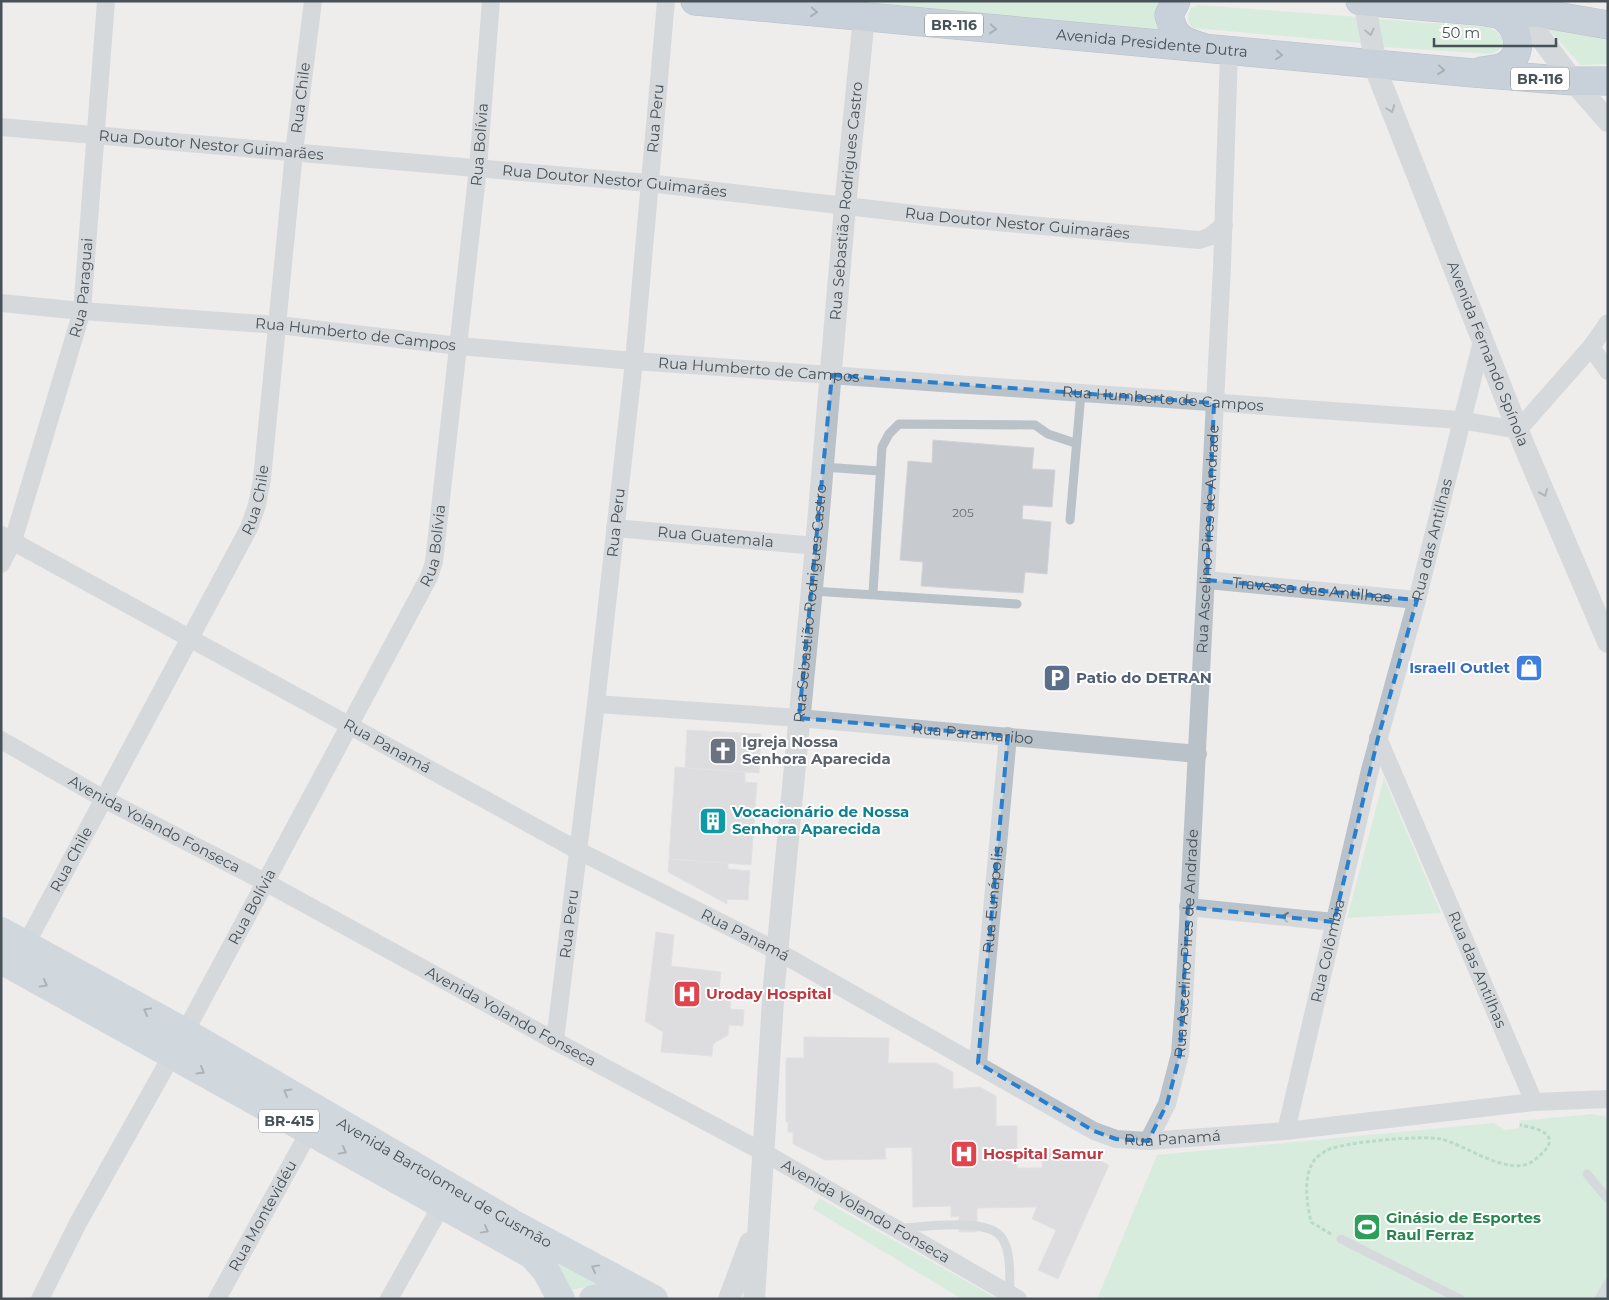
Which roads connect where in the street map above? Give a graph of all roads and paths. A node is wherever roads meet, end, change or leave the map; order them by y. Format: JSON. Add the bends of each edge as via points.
{"nodes":[{"id":1,"x":106,"y":1,"type":"edge"},
{"id":2,"x":313,"y":1,"type":"edge"},
{"id":3,"x":491,"y":1,"type":"edge"},
{"id":4,"x":666,"y":1,"type":"edge"},
{"id":5,"x":696,"y":1,"type":"edge"},
{"id":6,"x":1176,"y":1,"type":"edge"},
{"id":7,"x":1360,"y":1,"type":"edge"},
{"id":8,"x":1364,"y":1,"type":"edge"},
{"id":9,"x":1518,"y":6,"type":"edge"},
{"id":10,"x":1477,"y":11,"type":"junction"},
{"id":11,"x":864,"y":17,"type":"junction"},
{"id":12,"x":1608,"y":25,"type":"edge"},
{"id":13,"x":1221,"y":51,"type":"junction"},
{"id":14,"x":1376,"y":63,"type":"junction"},
{"id":15,"x":1473,"y":73,"type":"junction"},
{"id":16,"x":1573,"y":81,"type":"junction"},
{"id":17,"x":1608,"y":81,"type":"edge"},
{"id":18,"x":1605,"y":111,"type":"edge"},
{"id":19,"x":1,"y":127,"type":"edge"},
{"id":20,"x":95,"y":134,"type":"junction"},
{"id":21,"x":294,"y":152,"type":"junction"},
{"id":22,"x":478,"y":168,"type":"junction"},
{"id":23,"x":648,"y":183,"type":"junction"},
{"id":24,"x":845,"y":206,"type":"junction"},
{"id":25,"x":1224,"y":225,"type":"junction"},
{"id":26,"x":1,"y":303,"type":"edge"},
{"id":27,"x":82,"y":311,"type":"junction"},
{"id":28,"x":1608,"y":323,"type":"edge"},
{"id":29,"x":278,"y":324,"type":"junction"},
{"id":30,"x":1482,"y":341,"type":"junction"},
{"id":31,"x":459,"y":346,"type":"junction"},
{"id":32,"x":1591,"y":347,"type":"junction"},
{"id":33,"x":634,"y":361,"type":"junction"},
{"id":34,"x":1608,"y":371,"type":"edge"},
{"id":35,"x":832,"y":375,"type":"junction"},
{"id":36,"x":1081,"y":393,"type":"junction"},
{"id":37,"x":1214,"y":403,"type":"junction"},
{"id":38,"x":1460,"y":420,"type":"junction"},
{"id":39,"x":1518,"y":430,"type":"junction"},
{"id":40,"x":1075,"y":443,"type":"junction"},
{"id":41,"x":823,"y":467,"type":"junction"},
{"id":42,"x":880,"y":471,"type":"junction"},
{"id":43,"x":1070,"y":520,"type":"dead end"},
{"id":44,"x":615,"y":528,"type":"junction"},
{"id":45,"x":7,"y":538,"type":"edge"},
{"id":46,"x":816,"y":546,"type":"junction"},
{"id":47,"x":1,"y":564,"type":"edge"},
{"id":48,"x":1207,"y":580,"type":"junction"},
{"id":49,"x":812,"y":591,"type":"junction"},
{"id":50,"x":873,"y":593,"type":"junction"},
{"id":51,"x":1417,"y":600,"type":"junction"},
{"id":52,"x":1017,"y":604,"type":"dead end"},
{"id":53,"x":190,"y":637,"type":"junction"},
{"id":54,"x":1608,"y":642,"type":"edge"},
{"id":55,"x":596,"y":704,"type":"junction"},
{"id":56,"x":799,"y":718,"type":"junction"},
{"id":57,"x":349,"y":727,"type":"junction"},
{"id":58,"x":1008,"y":736,"type":"junction"},
{"id":59,"x":1378,"y":738,"type":"junction"},
{"id":60,"x":1,"y":740,"type":"edge"},
{"id":61,"x":1198,"y":754,"type":"junction"},
{"id":62,"x":1391,"y":769,"type":"junction"},
{"id":63,"x":1370,"y":770,"type":"junction"},
{"id":64,"x":104,"y":799,"type":"junction"},
{"id":65,"x":579,"y":850,"type":"junction"},
{"id":66,"x":267,"y":883,"type":"junction"},
{"id":67,"x":1188,"y":907,"type":"junction"},
{"id":68,"x":1334,"y":922,"type":"junction"},
{"id":69,"x":1,"y":931,"type":"edge"},
{"id":70,"x":26,"y":944,"type":"junction"},
{"id":71,"x":777,"y":951,"type":"junction"},
{"id":72,"x":1,"y":960,"type":"edge"},
{"id":73,"x":555,"y":1041,"type":"junction"},
{"id":74,"x":179,"y":1043,"type":"junction"},
{"id":75,"x":978,"y":1063,"type":"junction"},
{"id":76,"x":1606,"y":1101,"type":"edge"},
{"id":77,"x":1534,"y":1102,"type":"junction"},
{"id":78,"x":1520,"y":1125,"type":"dead end"},
{"id":79,"x":1286,"y":1131,"type":"junction"},
{"id":80,"x":308,"y":1132,"type":"junction"},
{"id":81,"x":1148,"y":1141,"type":"junction"},
{"id":82,"x":763,"y":1152,"type":"junction"},
{"id":83,"x":1587,"y":1174,"type":"dead end"},
{"id":84,"x":1608,"y":1199,"type":"edge"},
{"id":85,"x":441,"y":1206,"type":"junction"},
{"id":86,"x":758,"y":1221,"type":"junction"},
{"id":87,"x":894,"y":1228,"type":"junction"},
{"id":88,"x":1341,"y":1239,"type":"joint"},
{"id":89,"x":1608,"y":1283,"type":"edge"},
{"id":90,"x":646,"y":1295,"type":"edge"},
{"id":91,"x":1014,"y":1296,"type":"edge"},
{"id":92,"x":40,"y":1299,"type":"edge"},
{"id":93,"x":217,"y":1299,"type":"edge"},
{"id":94,"x":389,"y":1299,"type":"edge"},
{"id":95,"x":561,"y":1299,"type":"edge"},
{"id":96,"x":593,"y":1299,"type":"edge"},
{"id":97,"x":729,"y":1299,"type":"edge"},
{"id":98,"x":754,"y":1299,"type":"edge"},
{"id":99,"x":1460,"y":1299,"type":"edge"},
{"id":100,"x":1599,"y":1299,"type":"edge"}],
"edges":[{"from":1,"to":20,"type":"street","name":"Rua Paraguai"},
{"from":2,"to":21,"type":"street","name":"Rua Chile"},
{"from":3,"to":22,"type":"street","name":"Rua Bolívia"},
{"from":4,"to":23,"type":"street","name":"Rua Peru"},
{"from":5,"to":11,"type":"highway","name":"Avenida Presidente Dutra","number":"BR-116","one_way":true},
{"from":6,"to":13,"type":"highway","via":[[1169,15],[1173,30],[1188,43]]},
{"from":7,"to":8,"type":"highway"},
{"from":8,"to":10,"type":"highway"},
{"from":8,"to":14,"type":"street","name":"Avenida Fernando Spínola","one_way":true},
{"from":9,"to":10,"type":"highway"},
{"from":9,"to":12,"type":"highway"},
{"from":9,"to":16,"type":"street"},
{"from":10,"to":15,"type":"highway","via":[[1500,15],[1516,32],[1518,44],[1516,57],[1507,65]]},
{"from":11,"to":13,"type":"highway","name":"Avenida Presidente Dutra","number":"BR-116","one_way":true},
{"from":11,"to":24,"type":"street","name":"Rua Sebastião Rodrigues Castro"},
{"from":13,"to":14,"type":"highway","name":"Avenida Presidente Dutra","one_way":true},
{"from":13,"to":25,"type":"street","name":"Rua Ascelino Pires de Andrade"},
{"from":14,"to":15,"type":"highway","name":"Avenida Presidente Dutra","one_way":true},
{"from":14,"to":30,"type":"street","name":"Avenida Fernando Spínola","one_way":true},
{"from":15,"to":16,"type":"highway","name":"Avenida Presidente Dutra","number":"BR-116"},
{"from":16,"to":17,"type":"highway","name":"Avenida Presidente Dutra","number":"BR-116"},
{"from":16,"to":18,"type":"street"},
{"from":19,"to":20,"type":"street","name":"Rua Doutor Nestor Guimarães"},
{"from":20,"to":21,"type":"street","name":"Rua Doutor Nestor Guimarães"},
{"from":20,"to":27,"type":"street","name":"Rua Paraguai"},
{"from":21,"to":22,"type":"street","name":"Rua Doutor Nestor Guimarães"},
{"from":21,"to":29,"type":"street","name":"Rua Chile"},
{"from":22,"to":23,"type":"street","name":"Rua Doutor Nestor Guimarães"},
{"from":22,"to":31,"type":"street","name":"Rua Bolívia"},
{"from":23,"to":24,"type":"street","name":"Rua Doutor Nestor Guimarães"},
{"from":23,"to":33,"type":"street","name":"Rua Peru"},
{"from":24,"to":25,"type":"street","name":"Rua Doutor Nestor Guimarães","via":[[1199,240]]},
{"from":24,"to":35,"type":"street","name":"Rua Sebastião Rodrigues Castro"},
{"from":25,"to":37,"type":"street","name":"Rua Ascelino Pires de Andrade"},
{"from":26,"to":27,"type":"street","name":"Rua Humberto de Campos"},
{"from":27,"to":29,"type":"street","name":"Rua Humberto de Campos"},
{"from":27,"to":45,"type":"street","name":"Rua Paraguai"},
{"from":28,"to":32,"type":"street"},
{"from":29,"to":31,"type":"street","name":"Rua Humberto de Campos"},
{"from":29,"to":53,"type":"street","name":"Rua Chile","via":[[257,505],[249,528]]},
{"from":30,"to":38,"type":"street","name":"Rua das Antilhas"},
{"from":30,"to":39,"type":"street","name":"Avenida Fernando Spínola"},
{"from":31,"to":33,"type":"street","name":"Rua Humberto de Campos"},
{"from":31,"to":57,"type":"street","name":"Rua Bolívia","via":[[434,562]]},
{"from":32,"to":34,"type":"street"},
{"from":32,"to":39,"type":"street"},
{"from":33,"to":35,"type":"street","name":"Rua Humberto de Campos"},
{"from":33,"to":44,"type":"street","name":"Rua Peru"},
{"from":35,"to":36,"type":"street","name":"Rua Humberto de Campos"},
{"from":35,"to":41,"type":"street","name":"Rua Sebastião Rodrigues Castro"},
{"from":36,"to":37,"type":"street","name":"Rua Humberto de Campos"},
{"from":36,"to":40,"type":"lane"},
{"from":37,"to":38,"type":"street","name":"Rua Humberto de Campos"},
{"from":37,"to":48,"type":"street","name":"Rua Ascelino Pires de Andrade"},
{"from":38,"to":39,"type":"street","name":"Rua Humberto de Campos"},
{"from":38,"to":51,"type":"street","name":"Rua das Antilhas"},
{"from":39,"to":54,"type":"street","name":"Avenida Fernando Spínola","one_way":true},
{"from":40,"to":42,"type":"lane","via":[[1048,434],[1036,425],[899,424],[882,447]]},
{"from":40,"to":43,"type":"lane"},
{"from":41,"to":42,"type":"lane"},
{"from":41,"to":46,"type":"street","name":"Rua Sebastião Rodrigues Castro"},
{"from":42,"to":50,"type":"lane"},
{"from":44,"to":46,"type":"street","name":"Rua Guatemala"},
{"from":44,"to":55,"type":"street","name":"Rua Peru"},
{"from":45,"to":47,"type":"street","name":"Rua Paraguai"},
{"from":45,"to":53,"type":"street","name":"Rua Panamá"},
{"from":46,"to":49,"type":"street","name":"Rua Sebastião Rodrigues Castro"},
{"from":48,"to":51,"type":"street","name":"Travessa das Antilhas"},
{"from":48,"to":61,"type":"street","name":"Rua Ascelino Pires de Andrade"},
{"from":49,"to":50,"type":"lane"},
{"from":49,"to":56,"type":"street","name":"Rua Sebastião Rodrigues Castro"},
{"from":50,"to":52,"type":"lane"},
{"from":51,"to":59,"type":"street","name":"Rua das Antilhas"},
{"from":53,"to":57,"type":"street","name":"Rua Panamá"},
{"from":53,"to":64,"type":"street","name":"Rua Chile"},
{"from":55,"to":56,"type":"street","name":"Rua Paramaribo"},
{"from":55,"to":65,"type":"street","name":"Rua Peru"},
{"from":56,"to":58,"type":"street","name":"Rua Paramaribo"},
{"from":56,"to":71,"type":"street","name":"Rua Sebastião Rodrigues Castro"},
{"from":57,"to":65,"type":"street","name":"Rua Panamá"},
{"from":57,"to":66,"type":"street","name":"Rua Bolívia"},
{"from":58,"to":61,"type":"street","name":"Rua Paramaribo"},
{"from":58,"to":75,"type":"street","name":"Rua Eunápolis"},
{"from":59,"to":62,"type":"street","name":"Rua das Antilhas"},
{"from":59,"to":63,"type":"street","name":"Rua das Antilhas"},
{"from":60,"to":64,"type":"street","name":"Avenida Yolando Fonseca"},
{"from":61,"to":67,"type":"street","name":"Rua Ascelino Pires de Andrade"},
{"from":62,"to":63,"type":"street"},
{"from":62,"to":77,"type":"street","name":"Rua das Antilhas"},
{"from":63,"to":68,"type":"street","name":"Rua Colômbia"},
{"from":64,"to":66,"type":"street","name":"Avenida Yolando Fonseca"},
{"from":64,"to":70,"type":"street","name":"Rua Chile"},
{"from":65,"to":71,"type":"street","name":"Rua Panamá"},
{"from":65,"to":73,"type":"street","name":"Rua Peru"},
{"from":66,"to":73,"type":"street","name":"Avenida Yolando Fonseca"},
{"from":66,"to":74,"type":"street","name":"Rua Bolívia"},
{"from":68,"to":67,"type":"street","one_way":true},
{"from":67,"to":81,"type":"street","name":"Rua Ascelino Pires de Andrade","via":[[1180,1054],[1167,1104]]},
{"from":68,"to":79,"type":"street","name":"Rua Colômbia"},
{"from":69,"to":70,"type":"main road","name":"Avenida Bartolomeu de Gusmão"},
{"from":74,"to":70,"type":"main road","name":"Avenida Bartolomeu de Gusmão","one_way":true},
{"from":71,"to":75,"type":"street","name":"Rua Panamá"},
{"from":71,"to":82,"type":"street","name":"Rua Sebastião Rodrigues Castro"},
{"from":72,"to":74,"type":"main road","name":"Avenida Bartolomeu de Gusmão","number":"BR-415","one_way":true},
{"from":73,"to":82,"type":"street","name":"Avenida Yolando Fonseca"},
{"from":74,"to":80,"type":"main road","name":"Avenida Bartolomeu de Gusmão","number":"BR-415","one_way":true},
{"from":90,"to":74,"type":"main road","name":"Avenida Bartolomeu de Gusmão","one_way":true},
{"from":74,"to":92,"type":"street","name":"Rua Bolívia","via":[[78,1223]]},
{"from":75,"to":81,"type":"street","name":"Rua Panamá","via":[[1094,1130],[1116,1139]]},
{"from":76,"to":77,"type":"street"},
{"from":77,"to":79,"type":"street","name":"Rua Panamá"},
{"from":78,"to":88,"type":"path","via":[[1544,1131],[1551,1140],[1532,1162],[1517,1167],[1440,1139],[1373,1142],[1326,1150],[1315,1160],[1309,1177],[1306,1191],[1308,1206],[1311,1222]]},
{"from":79,"to":81,"type":"street","name":"Rua Panamá"},
{"from":80,"to":85,"type":"main road","name":"Avenida Bartolomeu de Gusmão","number":"BR-415","one_way":true},
{"from":80,"to":93,"type":"street","name":"Rua Montevidéu"},
{"from":82,"to":86,"type":"street","name":"Rua Sebastião Rodrigues Castro"},
{"from":82,"to":87,"type":"street","name":"Avenida Yolando Fonseca"},
{"from":83,"to":84,"type":"lane"},
{"from":85,"to":94,"type":"street"},
{"from":85,"to":95,"type":"main road","name":"Avenida Bartolomeu de Gusmão","number":"BR-415","one_way":true,"via":[[532,1255],[546,1270]]},
{"from":86,"to":97,"type":"street","name":"Rua Sebastião Rodrigues Castro"},
{"from":86,"to":98,"type":"street","name":"Rua Sebastião Rodrigues Castro"},
{"from":87,"to":91,"type":"street","name":"Avenida Yolando Fonseca"},
{"from":87,"to":91,"type":"lane","via":[[977,1225],[991,1228],[1001,1236],[1007,1250]]},
{"from":88,"to":99,"type":"lane"},
{"from":89,"to":100,"type":"lane"},
{"from":90,"to":96,"type":"main road"}]}
